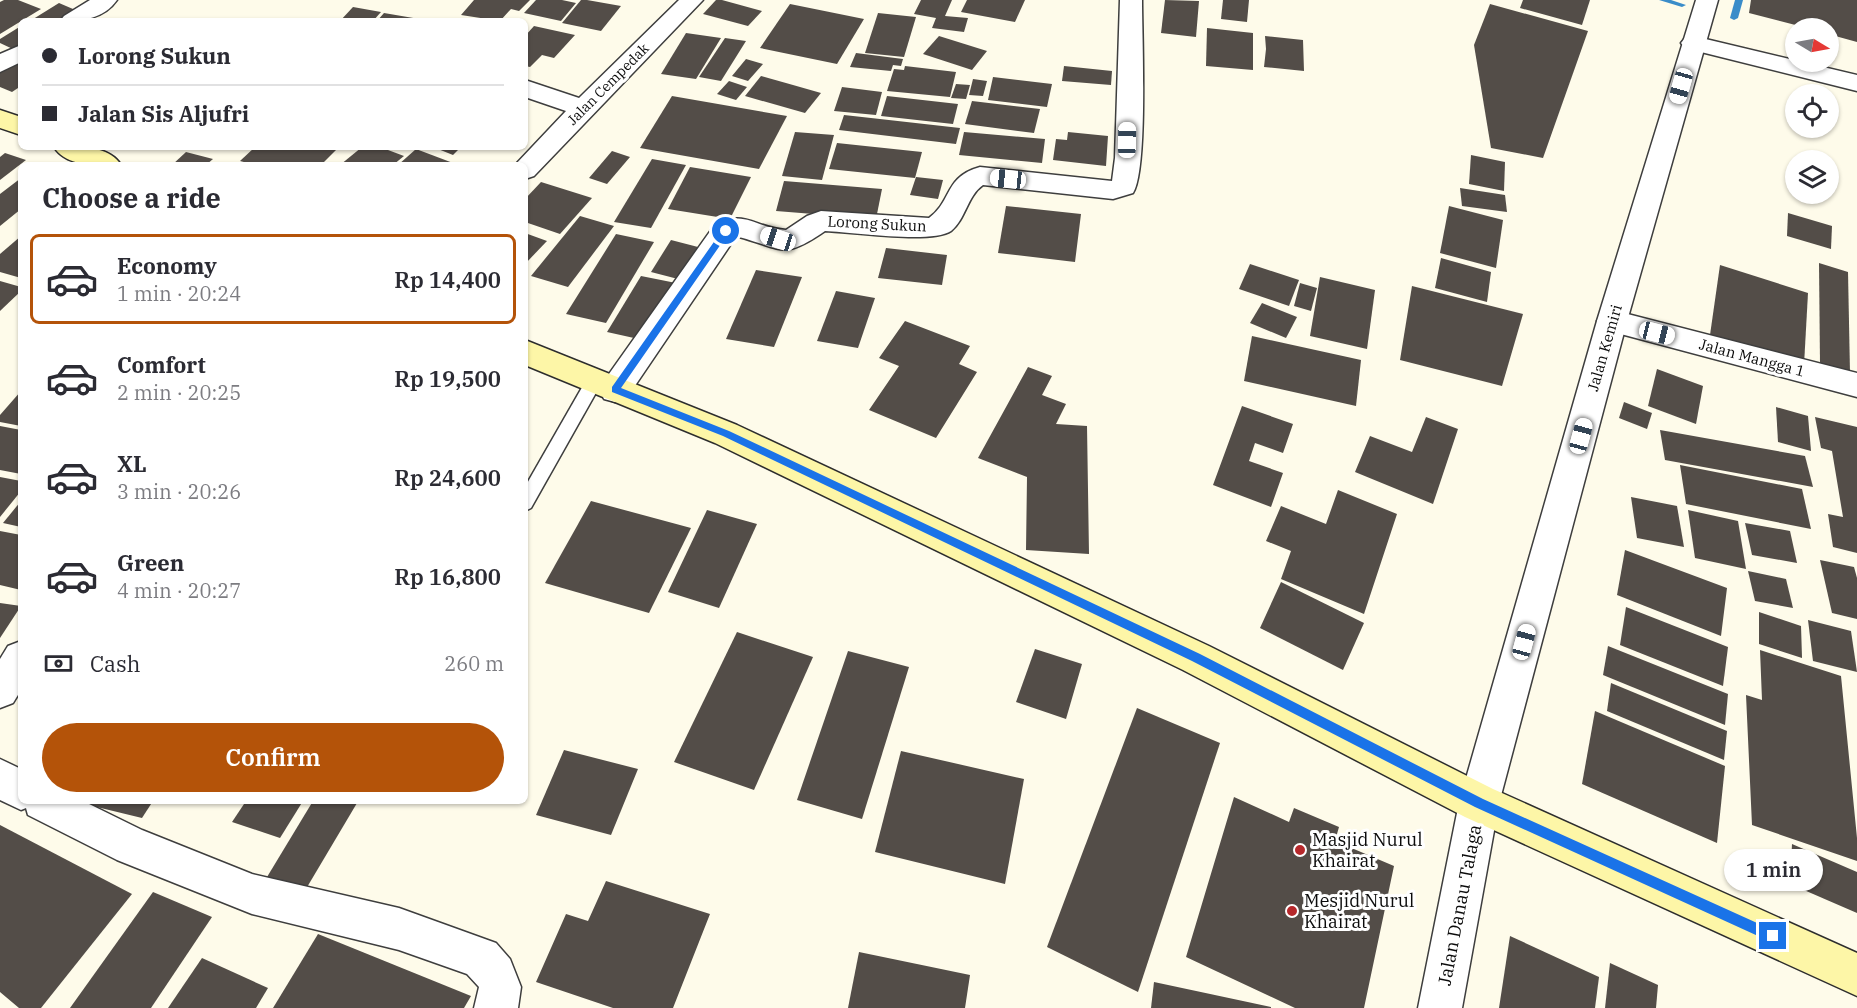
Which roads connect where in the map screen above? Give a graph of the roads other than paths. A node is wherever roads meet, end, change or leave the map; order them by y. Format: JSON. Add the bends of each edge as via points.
{"nodes":[{"id":1,"x":105,"y":0,"type":"edge"},
{"id":2,"x":692,"y":0,"type":"edge"},
{"id":3,"x":1131,"y":0,"type":"edge"},
{"id":4,"x":1707,"y":0,"type":"edge"},
{"id":5,"x":77,"y":18,"type":"edge"},
{"id":6,"x":1694,"y":43,"type":"junction"},
{"id":7,"x":18,"y":54,"type":"edge"},
{"id":8,"x":0,"y":65,"type":"edge"},
{"id":9,"x":1857,"y":83,"type":"edge"},
{"id":10,"x":528,"y":89,"type":"edge"},
{"id":11,"x":583,"y":108,"type":"junction"},
{"id":12,"x":0,"y":118,"type":"edge"},
{"id":13,"x":18,"y":126,"type":"edge"},
{"id":14,"x":74,"y":150,"type":"edge"},
{"id":15,"x":101,"y":162,"type":"edge"},
{"id":16,"x":528,"y":167,"type":"edge"},
{"id":17,"x":1612,"y":321,"type":"junction"},
{"id":18,"x":528,"y":353,"type":"edge"},
{"id":19,"x":1857,"y":385,"type":"edge"},
{"id":20,"x":604,"y":386,"type":"junction"},
{"id":21,"x":528,"y":498,"type":"edge"},
{"id":22,"x":18,"y":663,"type":"edge"},
{"id":23,"x":0,"y":691,"type":"edge"},
{"id":24,"x":0,"y":778,"type":"edge"},
{"id":25,"x":18,"y":788,"type":"edge"},
{"id":26,"x":1479,"y":803,"type":"junction"},
{"id":27,"x":48,"y":804,"type":"edge"},
{"id":28,"x":1857,"y":975,"type":"edge"},
{"id":29,"x":496,"y":1008,"type":"edge"},
{"id":30,"x":1440,"y":1008,"type":"edge"}],
"edges":[{"from":1,"to":5,"type":"street"},
{"from":2,"to":11,"type":"street","name":"Jalan Cempedak"},
{"from":3,"to":20,"type":"street","name":"Lorong Sukun","via":[[1124,187],[1098,189],[980,176],[964,188],[946,221],[932,228],[822,221],[798,237],[785,240],[733,227],[721,237]]},
{"from":4,"to":6,"type":"street","name":"Jalan Kemiri"},
{"from":6,"to":9,"type":"street"},
{"from":6,"to":17,"type":"street","name":"Jalan Kemiri"},
{"from":7,"to":8,"type":"street"},
{"from":10,"to":11,"type":"street"},
{"from":11,"to":16,"type":"street","name":"Jalan Cempedak"},
{"from":12,"to":13,"type":"main road"},
{"from":14,"to":15,"type":"main road"},
{"from":17,"to":19,"type":"street","name":"Jalan Mangga 1"},
{"from":17,"to":26,"type":"street","name":"Jalan Kemiri"},
{"from":18,"to":20,"type":"main road"},
{"from":20,"to":21,"type":"lane"},
{"from":20,"to":26,"type":"main road","via":[[726,434],[1185,652]]},
{"from":22,"to":23,"type":"street"},
{"from":24,"to":25,"type":"street"},
{"from":26,"to":28,"type":"main road"},
{"from":26,"to":30,"type":"street","name":"Jalan Danau Talaga"},
{"from":27,"to":29,"type":"street","via":[[131,846],[252,894],[399,929],[481,958],[500,987]]}]}
